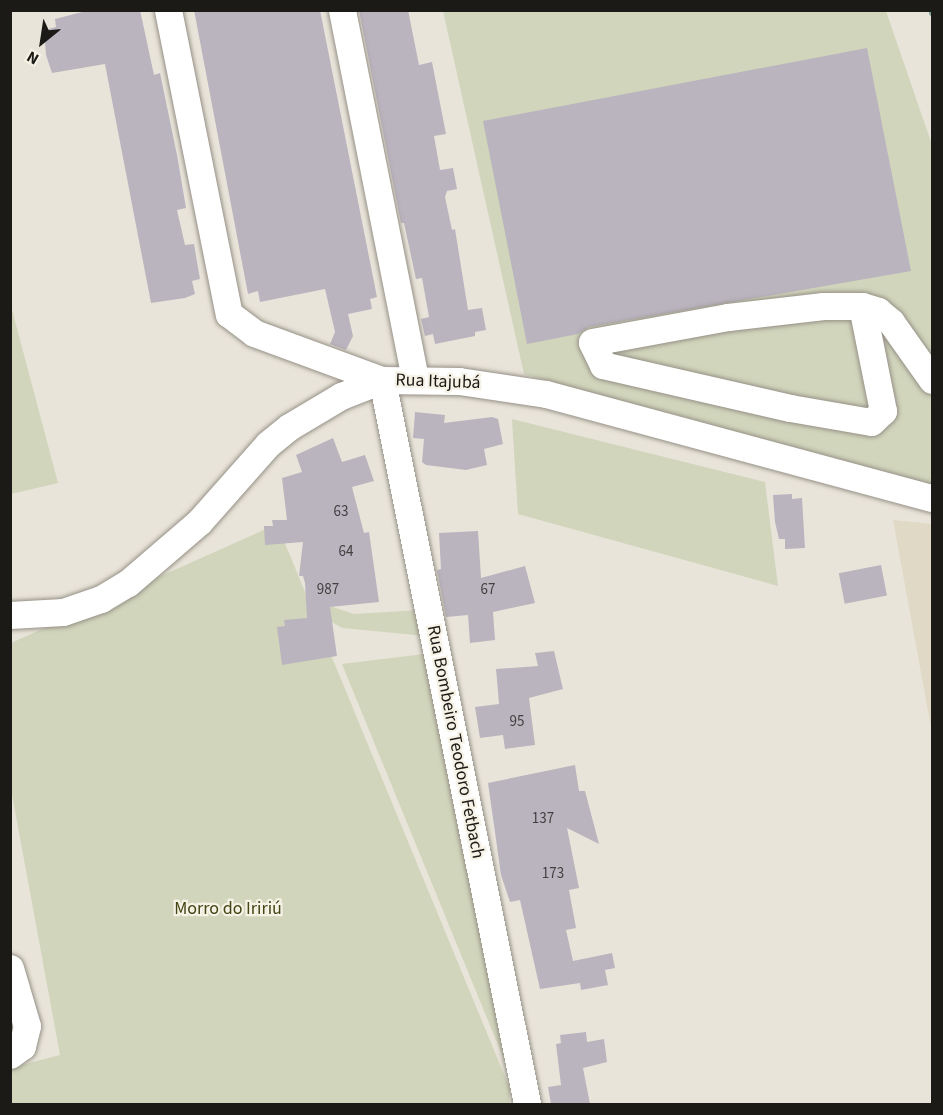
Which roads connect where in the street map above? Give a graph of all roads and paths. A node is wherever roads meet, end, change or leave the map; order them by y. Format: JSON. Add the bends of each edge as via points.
{"nodes":[{"id":1,"x":168,"y":10,"type":"edge"},
{"id":2,"x":342,"y":10,"type":"edge"},
{"id":3,"x":862,"y":306,"type":"junction"},
{"id":4,"x":415,"y":378,"type":"junction"},
{"id":5,"x":382,"y":380,"type":"junction"},
{"id":6,"x":933,"y":380,"type":"edge"},
{"id":7,"x":933,"y":498,"type":"edge"},
{"id":8,"x":10,"y":615,"type":"edge"},
{"id":9,"x":10,"y":968,"type":"edge"},
{"id":10,"x":10,"y":1055,"type":"edge"},
{"id":11,"x":527,"y":1104,"type":"edge"}],
"edges":[{"from":1,"to":5,"type":"street","via":[[229,314],[254,333]]},
{"from":2,"to":4,"type":"street"},
{"from":3,"to":3,"type":"street","via":[[824,306],[729,317],[592,342],[603,365],[790,408],[871,422],[883,411]]},
{"from":3,"to":6,"type":"street","via":[[878,311],[891,322]]},
{"from":4,"to":5,"type":"street","name":"Rua Itajubá"},
{"from":4,"to":7,"type":"street","name":"Rua Itajubá","via":[[506,386],[583,402]]},
{"from":5,"to":8,"type":"street","name":"Rua Itajubá","via":[[341,396],[289,427],[268,444],[199,522],[128,583],[101,599],[63,612]]},
{"from":5,"to":11,"type":"street","name":"Rua Bombeiro Teodoro Fetbach"},
{"from":9,"to":10,"type":"street","via":[[27,1026],[22,1046]]}]}
